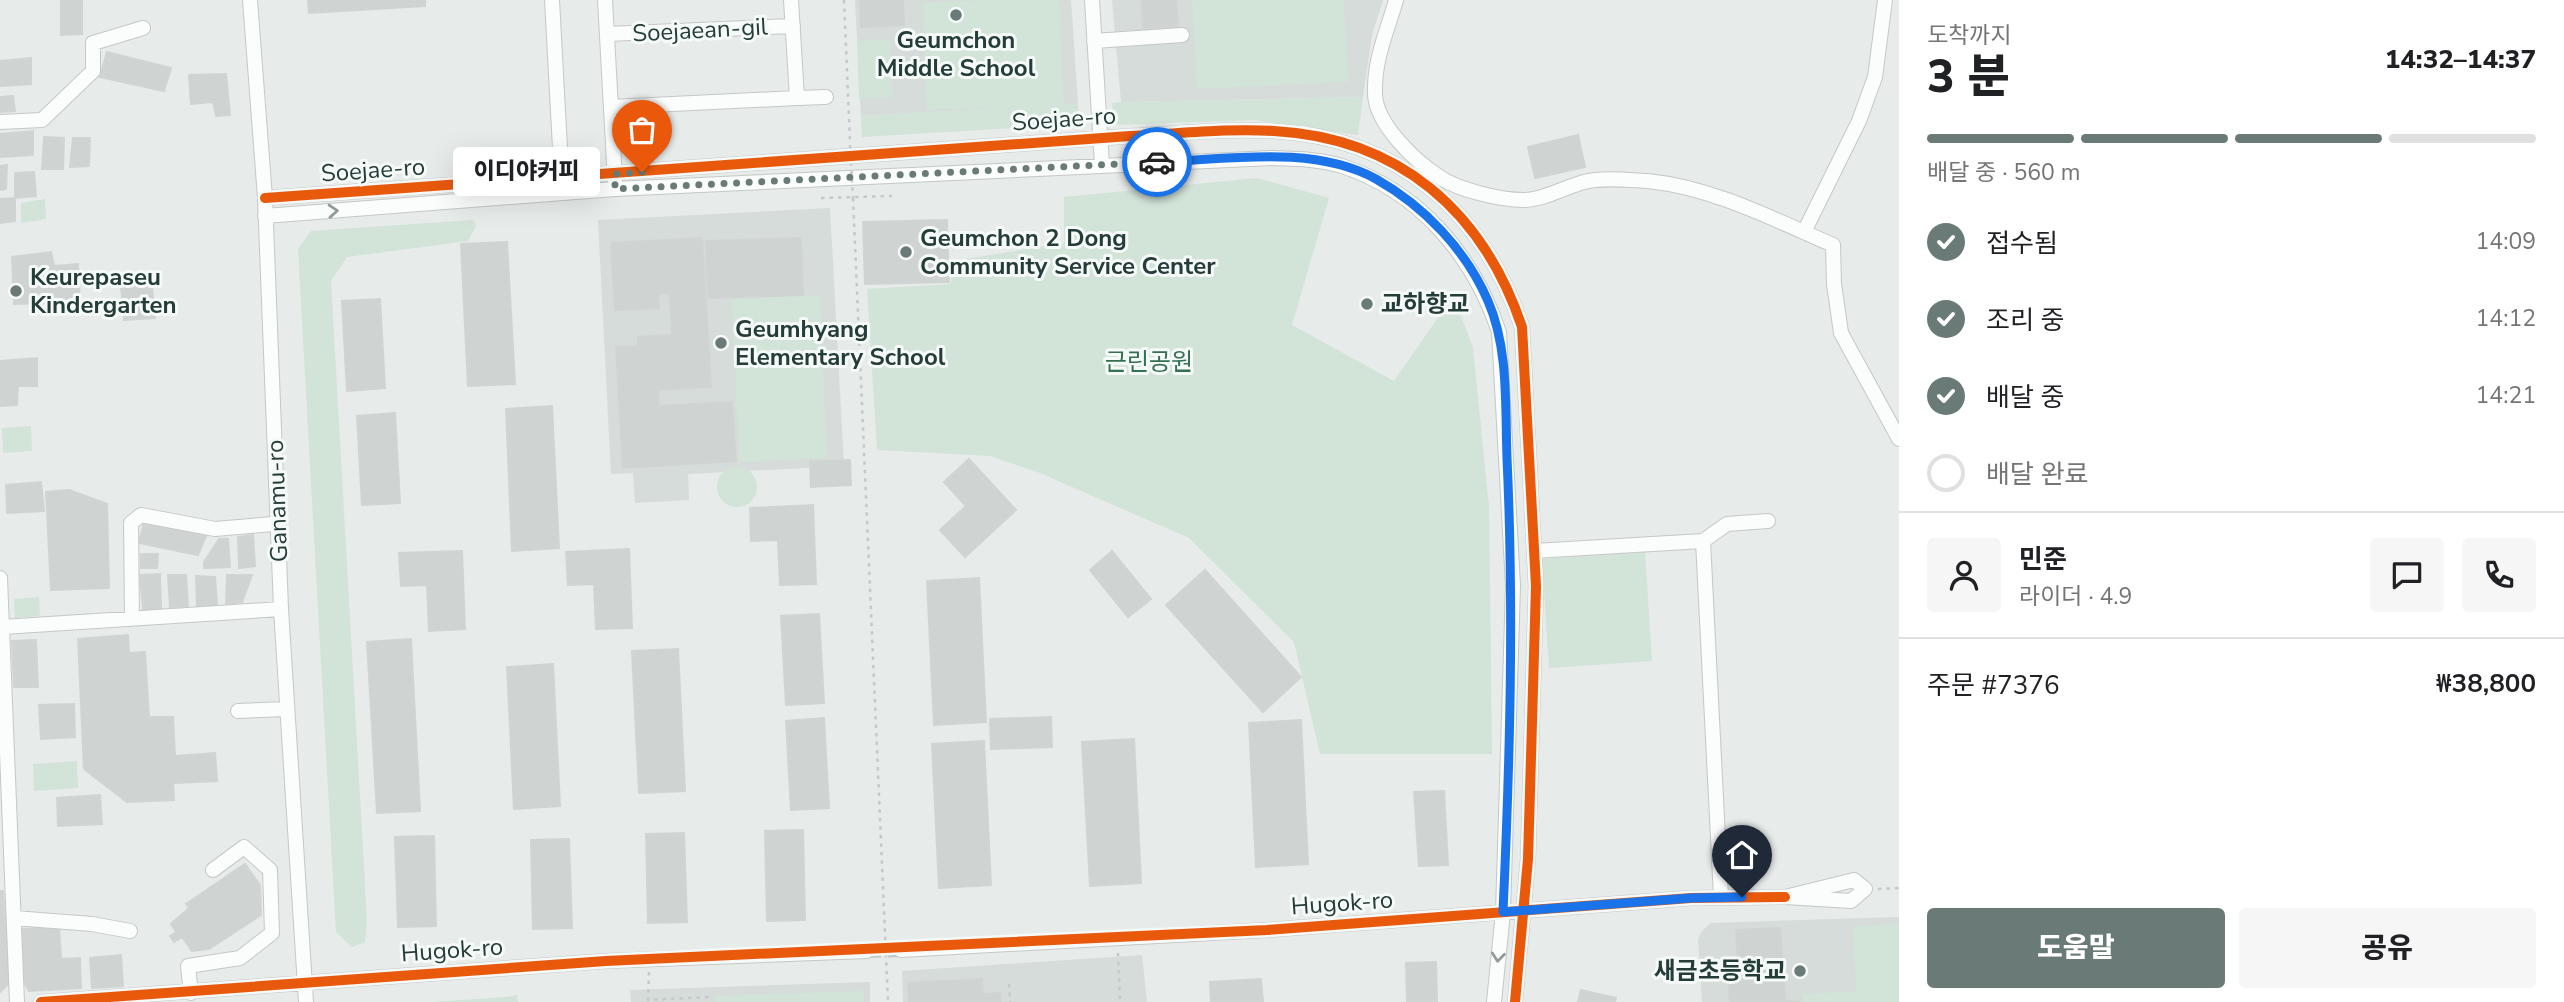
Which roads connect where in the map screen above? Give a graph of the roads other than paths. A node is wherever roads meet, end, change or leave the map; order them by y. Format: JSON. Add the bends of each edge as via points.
{"nodes":[{"id":1,"x":250,"y":0,"type":"edge"},
{"id":2,"x":552,"y":0,"type":"edge"},
{"id":3,"x":605,"y":0,"type":"edge"},
{"id":4,"x":791,"y":0,"type":"edge"},
{"id":5,"x":1092,"y":0,"type":"edge"},
{"id":6,"x":1396,"y":0,"type":"edge"},
{"id":7,"x":1885,"y":0,"type":"edge"},
{"id":8,"x":793,"y":26,"type":"junction"},
{"id":9,"x":144,"y":29,"type":"dead end"},
{"id":10,"x":607,"y":34,"type":"junction"},
{"id":11,"x":1182,"y":35,"type":"dead end"},
{"id":12,"x":1094,"y":41,"type":"junction"},
{"id":13,"x":826,"y":97,"type":"dead end"},
{"id":14,"x":797,"y":98,"type":"junction"},
{"id":15,"x":611,"y":107,"type":"junction"},
{"id":16,"x":0,"y":122,"type":"edge"},
{"id":17,"x":1100,"y":138,"type":"junction"},
{"id":18,"x":1102,"y":164,"type":"junction"},
{"id":19,"x":615,"y":174,"type":"junction"},
{"id":20,"x":562,"y":178,"type":"junction"},
{"id":21,"x":615,"y":189,"type":"junction"},
{"id":22,"x":563,"y":193,"type":"junction"},
{"id":23,"x":265,"y":198,"type":"junction"},
{"id":24,"x":265,"y":216,"type":"junction"},
{"id":25,"x":1804,"y":232,"type":"junction"},
{"id":26,"x":1899,"y":439,"type":"edge"},
{"id":27,"x":1768,"y":521,"type":"dead end"},
{"id":28,"x":273,"y":524,"type":"dead end"},
{"id":29,"x":1703,"y":541,"type":"junction"},
{"id":30,"x":1534,"y":551,"type":"junction"},
{"id":31,"x":0,"y":578,"type":"edge"},
{"id":32,"x":281,"y":610,"type":"junction"},
{"id":33,"x":132,"y":619,"type":"junction"},
{"id":34,"x":3,"y":627,"type":"junction"},
{"id":35,"x":287,"y":709,"type":"junction"},
{"id":36,"x":238,"y":711,"type":"dead end"},
{"id":37,"x":4,"y":713,"type":"edge"},
{"id":38,"x":6,"y":840,"type":"edge"},
{"id":39,"x":213,"y":870,"type":"dead end"},
{"id":40,"x":1864,"y":889,"type":"road end"},
{"id":41,"x":1721,"y":897,"type":"junction"},
{"id":42,"x":1526,"y":910,"type":"junction"},
{"id":43,"x":1503,"y":912,"type":"junction"},
{"id":44,"x":14,"y":918,"type":"junction"},
{"id":45,"x":130,"y":931,"type":"dead end"},
{"id":46,"x":901,"y":950,"type":"tunnel mouth"},
{"id":47,"x":867,"y":951,"type":"tunnel mouth"},
{"id":48,"x":305,"y":982,"type":"junction"},
{"id":49,"x":191,"y":993,"type":"junction"},
{"id":50,"x":17,"y":1002,"type":"edge"},
{"id":51,"x":41,"y":1002,"type":"edge"},
{"id":52,"x":306,"y":1002,"type":"edge"},
{"id":53,"x":1494,"y":1002,"type":"edge"},
{"id":54,"x":1515,"y":1002,"type":"edge"}],
"edges":[{"from":1,"to":23,"type":"street","name":"Ganamu-ro"},
{"from":2,"to":20,"type":"street"},
{"from":3,"to":10,"type":"street","name":"Soejaean-gil"},
{"from":4,"to":8,"type":"street","name":"Soejaean-gil"},
{"from":5,"to":12,"type":"street"},
{"from":6,"to":25,"type":"street","via":[[1380,44],[1377,111],[1388,129],[1442,179],[1502,199],[1527,200],[1587,180],[1648,181],[1717,195]]},
{"from":7,"to":25,"type":"street","via":[[1875,77],[1859,121]]},
{"from":8,"to":10,"type":"street","name":"Soejaean-gil"},
{"from":8,"to":14,"type":"street","name":"Soejaean-gil"},
{"from":9,"to":16,"type":"street","via":[[93,43],[93,71],[42,120]]},
{"from":10,"to":15,"type":"street","name":"Soejaean-gil"},
{"from":11,"to":12,"type":"street"},
{"from":12,"to":17,"type":"street"},
{"from":13,"to":14,"type":"street"},
{"from":14,"to":15,"type":"street"},
{"from":15,"to":19,"type":"street","name":"Soejaean-gil"},
{"from":17,"to":18,"type":"street"},
{"from":17,"to":19,"type":"street","name":"Soejae-ro"},
{"from":17,"to":30,"type":"street","name":"Soejae-ro","via":[[1274,131],[1347,143],[1385,158],[1419,181],[1476,232],[1510,293],[1522,327]]},
{"from":18,"to":21,"type":"street"},
{"from":18,"to":43,"type":"street","via":[[1272,158],[1339,165],[1375,178],[1415,207],[1457,247],[1476,276],[1499,332],[1513,586]]},
{"from":19,"to":20,"type":"street","name":"Soejae-ro"},
{"from":19,"to":21,"type":"street","name":"Soejaean-gil"},
{"from":20,"to":22,"type":"street"},
{"from":20,"to":23,"type":"street","name":"Soejae-ro"},
{"from":21,"to":22,"type":"street"},
{"from":24,"to":22,"type":"street","one_way":true},
{"from":23,"to":24,"type":"street","name":"Ganamu-ro"},
{"from":24,"to":32,"type":"street","name":"Ganamu-ro"},
{"from":25,"to":26,"type":"street","via":[[1833,245],[1841,332]]},
{"from":27,"to":29,"type":"street","via":[[1727,524]]},
{"from":28,"to":33,"type":"street","via":[[215,529],[141,514],[131,523]]},
{"from":29,"to":30,"type":"street"},
{"from":29,"to":41,"type":"street"},
{"from":30,"to":42,"type":"street","name":"Soejae-ro"},
{"from":31,"to":34,"type":"street"},
{"from":32,"to":33,"type":"street"},
{"from":32,"to":35,"type":"street","name":"Ganamu-ro"},
{"from":33,"to":34,"type":"street"},
{"from":34,"to":37,"type":"street"},
{"from":35,"to":36,"type":"street"},
{"from":35,"to":48,"type":"street","name":"Ganamu-ro"},
{"from":37,"to":38,"type":"street"},
{"from":38,"to":44,"type":"street"},
{"from":39,"to":49,"type":"street","via":[[244,847],[270,870],[272,933],[240,958],[188,966]]},
{"from":40,"to":41,"type":"street","name":"Hugok-ro","via":[[1851,901]]},
{"from":41,"to":42,"type":"street","name":"Hugok-ro"},
{"from":42,"to":43,"type":"street","name":"Hugok-ro"},
{"from":42,"to":54,"type":"street","name":"Soejae-ro"},
{"from":43,"to":46,"type":"street","name":"Hugok-ro"},
{"from":43,"to":53,"type":"street","one_way":true},
{"from":44,"to":45,"type":"street"},
{"from":44,"to":50,"type":"street"},
{"from":47,"to":48,"type":"street","name":"Hugok-ro","via":[[650,959]]},
{"from":48,"to":49,"type":"street","name":"Hugok-ro"},
{"from":48,"to":52,"type":"street","name":"Ganamu-ro"},
{"from":49,"to":51,"type":"street","name":"Hugok-ro"}]}
